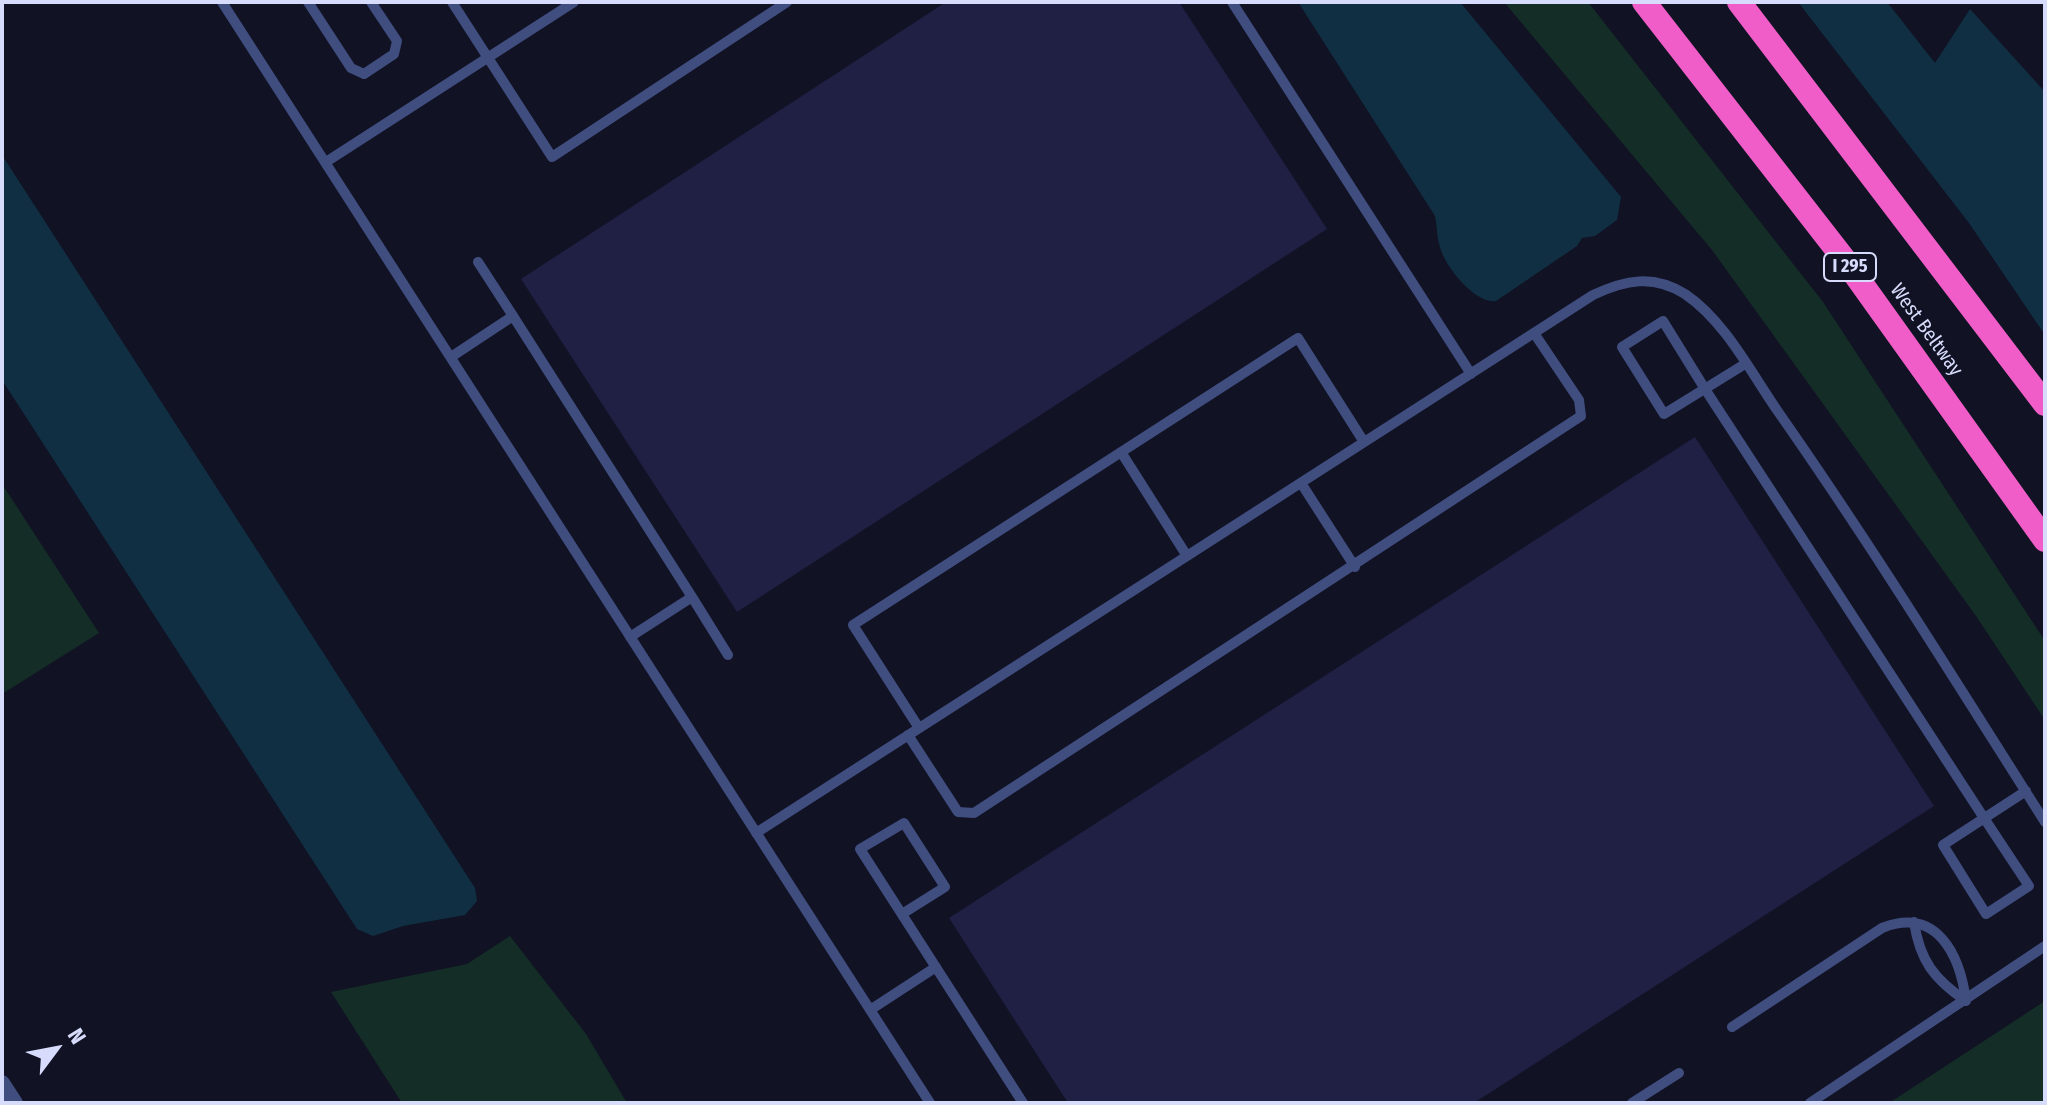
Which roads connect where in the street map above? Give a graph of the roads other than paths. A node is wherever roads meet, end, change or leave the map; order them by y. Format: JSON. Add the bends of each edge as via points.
{"nodes":[{"id":1,"x":222,"y":2,"type":"edge"},
{"id":2,"x":371,"y":2,"type":"edge"},
{"id":3,"x":452,"y":2,"type":"edge"},
{"id":4,"x":574,"y":2,"type":"edge"},
{"id":5,"x":787,"y":2,"type":"edge"},
{"id":6,"x":1232,"y":2,"type":"edge"},
{"id":7,"x":1644,"y":2,"type":"edge"},
{"id":8,"x":1739,"y":2,"type":"edge"},
{"id":9,"x":313,"y":4,"type":"edge"},
{"id":10,"x":487,"y":58,"type":"junction"},
{"id":11,"x":326,"y":162,"type":"junction"},
{"id":12,"x":478,"y":262,"type":"dead end"},
{"id":13,"x":513,"y":316,"type":"junction"},
{"id":14,"x":1534,"y":333,"type":"junction"},
{"id":15,"x":451,"y":357,"type":"junction"},
{"id":16,"x":1745,"y":364,"type":"junction"},
{"id":17,"x":1471,"y":374,"type":"junction"},
{"id":18,"x":1705,"y":389,"type":"junction"},
{"id":19,"x":2045,"y":404,"type":"edge"},
{"id":20,"x":1364,"y":442,"type":"junction"},
{"id":21,"x":1121,"y":452,"type":"junction"},
{"id":22,"x":1301,"y":483,"type":"junction"},
{"id":23,"x":2045,"y":540,"type":"edge"},
{"id":24,"x":1187,"y":556,"type":"junction"},
{"id":25,"x":1355,"y":567,"type":"junction"},
{"id":26,"x":692,"y":597,"type":"junction"},
{"id":27,"x":630,"y":637,"type":"junction"},
{"id":28,"x":728,"y":655,"type":"dead end"},
{"id":29,"x":919,"y":728,"type":"junction"},
{"id":30,"x":908,"y":735,"type":"junction"},
{"id":31,"x":2026,"y":791,"type":"junction"},
{"id":32,"x":1984,"y":818,"type":"junction"},
{"id":33,"x":2045,"y":822,"type":"edge"},
{"id":34,"x":756,"y":833,"type":"junction"},
{"id":35,"x":902,"y":914,"type":"junction"},
{"id":36,"x":1914,"y":922,"type":"junction"},
{"id":37,"x":2045,"y":946,"type":"edge"},
{"id":38,"x":936,"y":967,"type":"junction"},
{"id":39,"x":1966,"y":1001,"type":"junction"},
{"id":40,"x":870,"y":1010,"type":"junction"},
{"id":41,"x":1732,"y":1027,"type":"dead end"},
{"id":42,"x":1679,"y":1073,"type":"dead end"},
{"id":43,"x":2,"y":1083,"type":"edge"},
{"id":44,"x":15,"y":1103,"type":"edge"},
{"id":45,"x":930,"y":1103,"type":"edge"},
{"id":46,"x":1023,"y":1103,"type":"edge"},
{"id":47,"x":1632,"y":1103,"type":"edge"},
{"id":48,"x":1810,"y":1103,"type":"edge"}],
"edges":[{"from":1,"to":11,"type":"lane"},
{"from":2,"to":9,"type":"lane","via":[[397,41],[394,54],[364,74],[351,68]]},
{"from":3,"to":10,"type":"lane"},
{"from":4,"to":10,"type":"lane"},
{"from":5,"to":10,"type":"lane","via":[[552,157]]},
{"from":6,"to":17,"type":"lane"},
{"from":7,"to":23,"type":"highway","name":"West Beltway","number":"I 295","via":[[1844,259]]},
{"from":8,"to":19,"type":"highway"},
{"from":10,"to":11,"type":"lane"},
{"from":11,"to":15,"type":"lane"},
{"from":12,"to":13,"type":"lane"},
{"from":13,"to":15,"type":"lane"},
{"from":13,"to":26,"type":"lane"},
{"from":14,"to":16,"type":"lane","via":[[1593,295],[1639,279],[1685,294],[1708,314]]},
{"from":14,"to":17,"type":"lane"},
{"from":14,"to":25,"type":"lane","via":[[1579,400],[1581,416]]},
{"from":15,"to":27,"type":"lane"},
{"from":16,"to":18,"type":"lane"},
{"from":16,"to":31,"type":"lane"},
{"from":17,"to":20,"type":"lane"},
{"from":18,"to":18,"type":"lane","via":[[1664,414],[1622,347],[1663,321]]},
{"from":18,"to":32,"type":"lane"},
{"from":20,"to":21,"type":"lane","via":[[1298,338]]},
{"from":20,"to":22,"type":"lane"},
{"from":21,"to":24,"type":"lane"},
{"from":21,"to":29,"type":"lane","via":[[853,625]]},
{"from":22,"to":24,"type":"lane"},
{"from":22,"to":25,"type":"lane"},
{"from":24,"to":29,"type":"lane"},
{"from":25,"to":30,"type":"lane","via":[[974,813],[958,812]]},
{"from":26,"to":27,"type":"lane"},
{"from":26,"to":28,"type":"lane"},
{"from":27,"to":34,"type":"lane"},
{"from":29,"to":30,"type":"lane"},
{"from":30,"to":34,"type":"lane"},
{"from":31,"to":32,"type":"lane"},
{"from":31,"to":33,"type":"lane"},
{"from":32,"to":32,"type":"lane","via":[[2029,886],[1986,914],[1943,845]]},
{"from":34,"to":40,"type":"lane"},
{"from":35,"to":35,"type":"lane","via":[[945,887],[904,823],[860,849]]},
{"from":35,"to":38,"type":"lane"},
{"from":36,"to":39,"type":"lane","via":[[1918,949],[1941,984]]},
{"from":36,"to":39,"type":"lane","via":[[1941,935],[1962,971]]},
{"from":36,"to":41,"type":"lane","via":[[1882,928]]},
{"from":37,"to":39,"type":"lane"},
{"from":38,"to":40,"type":"lane"},
{"from":38,"to":46,"type":"lane"},
{"from":39,"to":48,"type":"lane"},
{"from":40,"to":45,"type":"lane"},
{"from":42,"to":47,"type":"lane"},
{"from":43,"to":44,"type":"street"}]}
